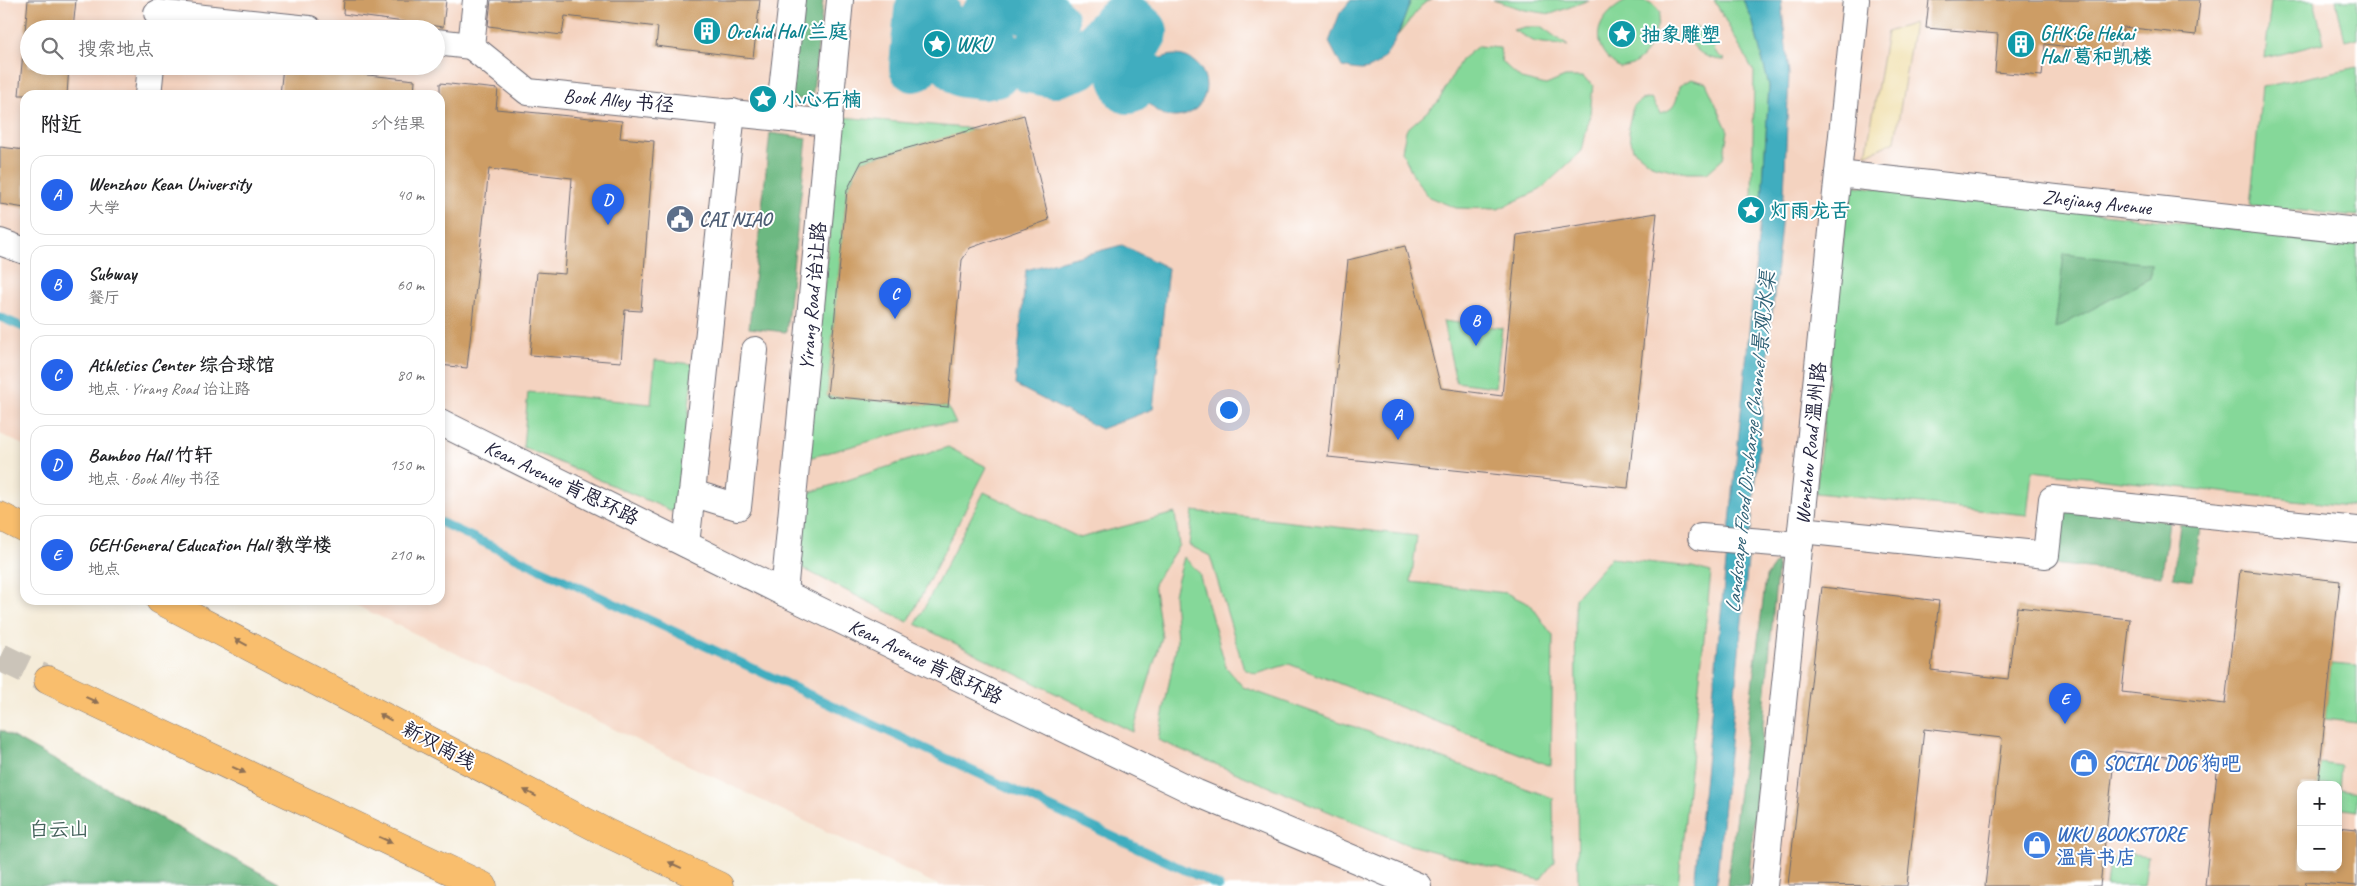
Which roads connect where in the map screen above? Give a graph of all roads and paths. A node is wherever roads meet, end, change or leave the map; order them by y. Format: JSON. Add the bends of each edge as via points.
{"nodes":[{"id":1,"x":476,"y":0,"type":"edge"},
{"id":2,"x":792,"y":0,"type":"edge"},
{"id":3,"x":840,"y":0,"type":"edge"},
{"id":4,"x":1856,"y":0,"type":"edge"},
{"id":5,"x":157,"y":14,"type":"edge"},
{"id":6,"x":218,"y":20,"type":"edge"},
{"id":7,"x":445,"y":43,"type":"edge"},
{"id":8,"x":471,"y":46,"type":"junction"},
{"id":9,"x":150,"y":75,"type":"edge"},
{"id":10,"x":149,"y":90,"type":"edge"},
{"id":11,"x":732,"y":112,"type":"junction"},
{"id":12,"x":779,"y":117,"type":"junction"},
{"id":13,"x":829,"y":122,"type":"junction"},
{"id":14,"x":1838,"y":174,"type":"junction"},
{"id":15,"x":2357,"y":231,"type":"edge"},
{"id":16,"x":0,"y":242,"type":"edge"},
{"id":17,"x":20,"y":249,"type":"edge"},
{"id":18,"x":755,"y":350,"type":"dead end"},
{"id":19,"x":445,"y":424,"type":"edge"},
{"id":20,"x":692,"y":493,"type":"junction"},
{"id":21,"x":0,"y":516,"type":"edge"},
{"id":22,"x":20,"y":526,"type":"edge"},
{"id":23,"x":2357,"y":530,"type":"edge"},
{"id":24,"x":1701,"y":537,"type":"dead end"},
{"id":25,"x":1799,"y":540,"type":"junction"},
{"id":26,"x":686,"y":544,"type":"junction"},
{"id":27,"x":784,"y":593,"type":"junction"},
{"id":28,"x":170,"y":605,"type":"edge"},
{"id":29,"x":48,"y":680,"type":"tunnel mouth"},
{"id":30,"x":483,"y":886,"type":"edge"},
{"id":31,"x":719,"y":886,"type":"edge"},
{"id":32,"x":1418,"y":886,"type":"edge"},
{"id":33,"x":1764,"y":886,"type":"edge"}],
"edges":[{"from":1,"to":8,"type":"street"},
{"from":2,"to":12,"type":"street"},
{"from":3,"to":13,"type":"street","name":"Yirang Road 诒让路"},
{"from":4,"to":14,"type":"street","name":"Wenzhou Road 温州路"},
{"from":5,"to":6,"type":"street"},
{"from":7,"to":8,"type":"street"},
{"from":8,"to":11,"type":"street","name":"Book Alley 书径","via":[[528,92]]},
{"from":9,"to":10,"type":"street"},
{"from":11,"to":12,"type":"street","name":"Book Alley 书径"},
{"from":11,"to":20,"type":"street"},
{"from":12,"to":13,"type":"street","name":"Book Alley 书径"},
{"from":13,"to":27,"type":"street","name":"Yirang Road 诒让路"},
{"from":14,"to":15,"type":"street","name":"Zhejiang Avenue"},
{"from":14,"to":25,"type":"street","name":"Wenzhou Road 温州路"},
{"from":16,"to":17,"type":"street"},
{"from":18,"to":20,"type":"street","via":[[738,507]]},
{"from":19,"to":26,"type":"street","name":"Kean Avenue 肯恩环路"},
{"from":20,"to":26,"type":"street"},
{"from":21,"to":22,"type":"main road"},
{"from":23,"to":25,"type":"street","via":[[2052,499],[2046,555]]},
{"from":24,"to":25,"type":"street"},
{"from":25,"to":33,"type":"street","name":"Wenzhou Road 温州路"},
{"from":26,"to":27,"type":"street","name":"Kean Avenue 肯恩环路"},
{"from":27,"to":32,"type":"street","name":"Kean Avenue 肯恩环路","via":[[1197,793]]},
{"from":31,"to":28,"type":"main road","name":"新双南线","one_way":true,"via":[[607,833]]},
{"from":29,"to":30,"type":"main road","one_way":true}]}
